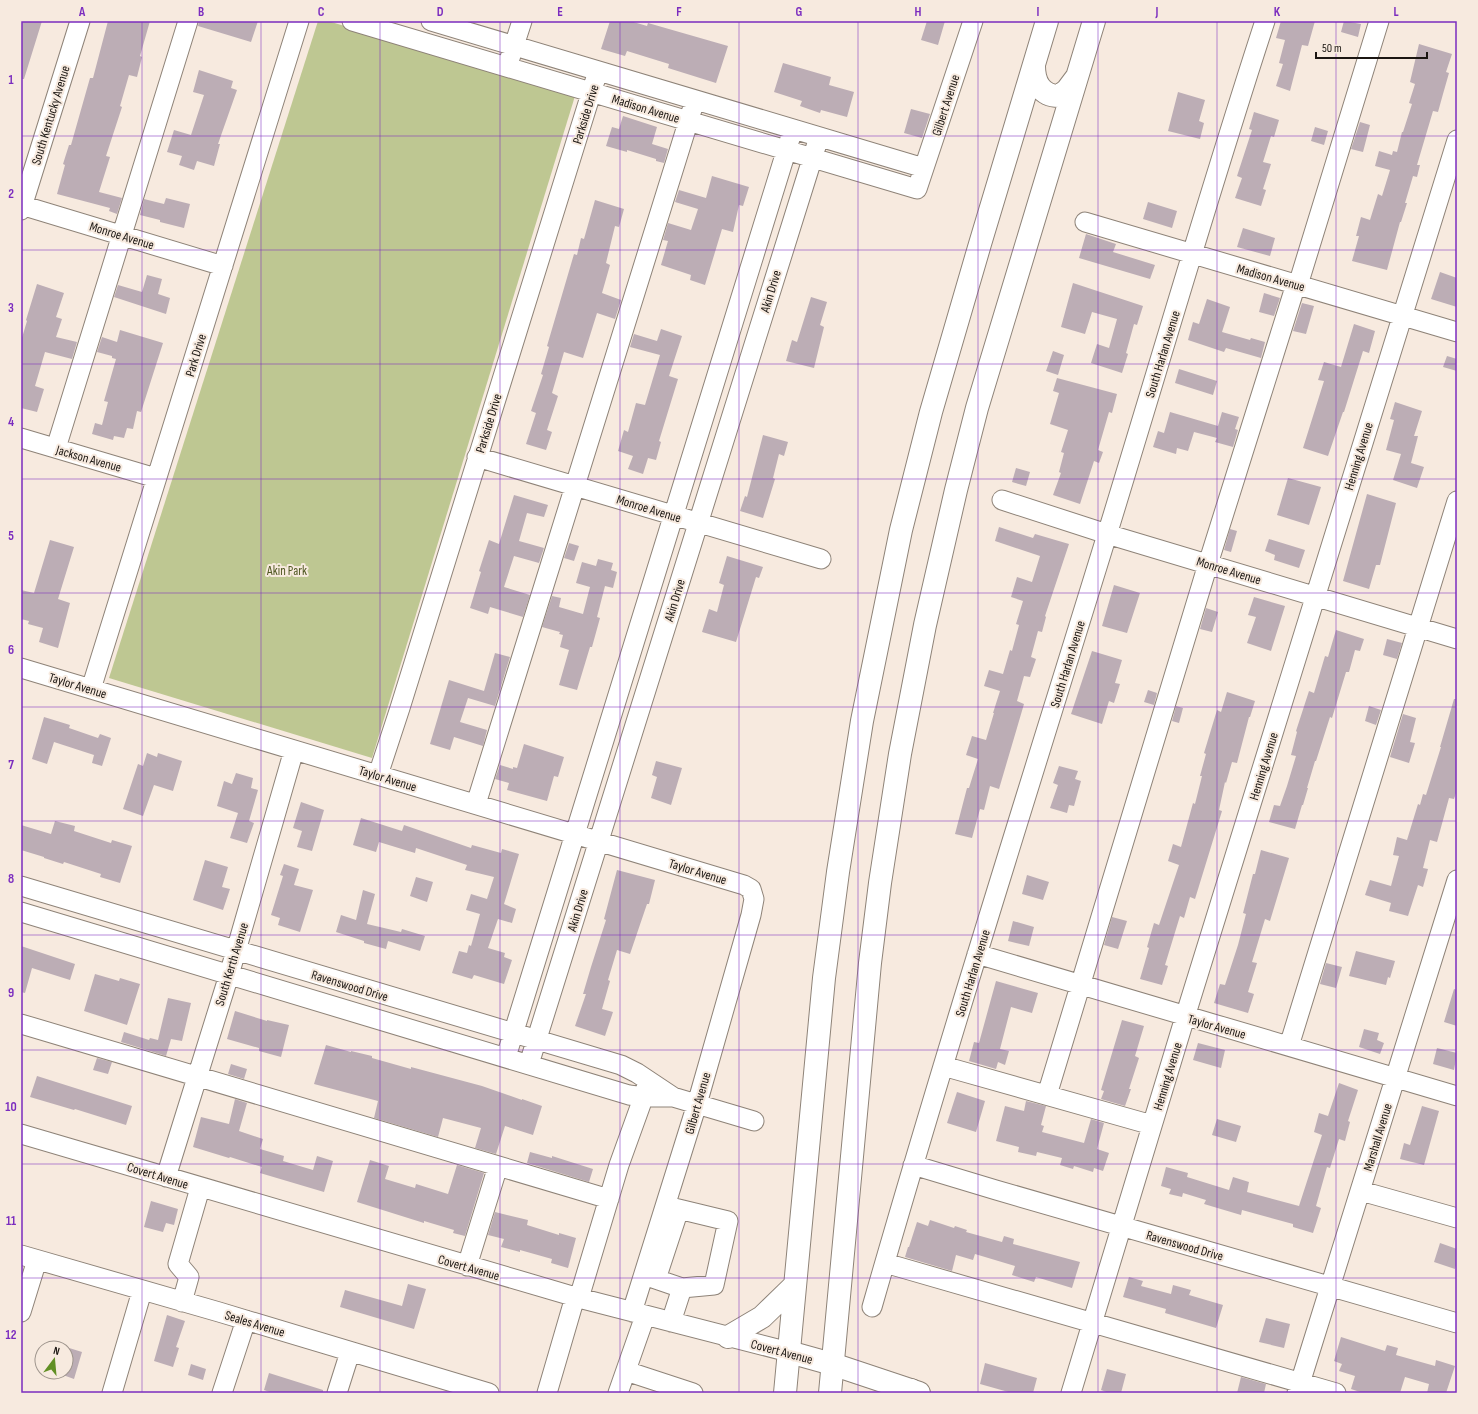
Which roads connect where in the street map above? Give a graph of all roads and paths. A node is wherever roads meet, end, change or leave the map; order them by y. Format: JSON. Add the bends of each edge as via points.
{"nodes":[{"id":1,"x":80,"y":21,"type":"edge"},
{"id":2,"x":188,"y":21,"type":"edge"},
{"id":3,"x":299,"y":21,"type":"edge"},
{"id":4,"x":352,"y":21,"type":"edge"},
{"id":5,"x":431,"y":21,"type":"edge"},
{"id":6,"x":522,"y":21,"type":"edge"},
{"id":7,"x":973,"y":21,"type":"edge"},
{"id":8,"x":1047,"y":21,"type":"edge"},
{"id":9,"x":1094,"y":21,"type":"edge"},
{"id":10,"x":1264,"y":21,"type":"edge"},
{"id":11,"x":1379,"y":21,"type":"edge"},
{"id":12,"x":514,"y":46,"type":"junction"},
{"id":13,"x":1034,"y":66,"type":"junction"},
{"id":14,"x":507,"y":67,"type":"junction"},
{"id":15,"x":598,"y":71,"type":"junction"},
{"id":16,"x":1076,"y":78,"type":"junction"},
{"id":17,"x":591,"y":92,"type":"junction"},
{"id":18,"x":695,"y":100,"type":"junction"},
{"id":19,"x":689,"y":121,"type":"junction"},
{"id":20,"x":793,"y":129,"type":"junction"},
{"id":21,"x":819,"y":137,"type":"junction"},
{"id":22,"x":1457,"y":140,"type":"edge"},
{"id":23,"x":786,"y":150,"type":"junction"},
{"id":24,"x":812,"y":158,"type":"junction"},
{"id":25,"x":924,"y":168,"type":"junction"},
{"id":26,"x":917,"y":189,"type":"joint"},
{"id":27,"x":21,"y":207,"type":"edge"},
{"id":28,"x":1085,"y":222,"type":"dead end"},
{"id":29,"x":122,"y":235,"type":"junction"},
{"id":30,"x":1192,"y":254,"type":"junction"},
{"id":31,"x":223,"y":266,"type":"junction"},
{"id":32,"x":1297,"y":284,"type":"junction"},
{"id":33,"x":1402,"y":316,"type":"junction"},
{"id":34,"x":1457,"y":332,"type":"edge"},
{"id":35,"x":21,"y":438,"type":"edge"},
{"id":36,"x":56,"y":448,"type":"junction"},
{"id":37,"x":477,"y":456,"type":"junction"},
{"id":38,"x":156,"y":478,"type":"junction"},
{"id":39,"x":575,"y":486,"type":"junction"},
{"id":40,"x":1002,"y":500,"type":"dead end"},
{"id":41,"x":1457,"y":501,"type":"edge"},
{"id":42,"x":673,"y":515,"type":"junction"},
{"id":43,"x":698,"y":523,"type":"junction"},
{"id":44,"x":1107,"y":534,"type":"junction"},
{"id":45,"x":821,"y":559,"type":"dead end"},
{"id":46,"x":1208,"y":564,"type":"junction"},
{"id":47,"x":1315,"y":596,"type":"junction"},
{"id":48,"x":1418,"y":627,"type":"junction"},
{"id":49,"x":1457,"y":639,"type":"edge"},
{"id":50,"x":21,"y":668,"type":"edge"},
{"id":51,"x":91,"y":689,"type":"junction"},
{"id":52,"x":294,"y":750,"type":"junction"},
{"id":53,"x":378,"y":775,"type":"junction"},
{"id":54,"x":476,"y":804,"type":"junction"},
{"id":55,"x":575,"y":834,"type":"junction"},
{"id":56,"x":599,"y":841,"type":"junction"},
{"id":57,"x":1457,"y":880,"type":"edge"},
{"id":58,"x":21,"y":886,"type":"edge"},
{"id":59,"x":752,"y":892,"type":"joint"},
{"id":60,"x":21,"y":912,"type":"edge"},
{"id":61,"x":236,"y":951,"type":"junction"},
{"id":62,"x":978,"y":954,"type":"junction"},
{"id":63,"x":229,"y":975,"type":"junction"},
{"id":64,"x":1080,"y":985,"type":"junction"},
{"id":65,"x":1185,"y":1017,"type":"junction"},
{"id":66,"x":21,"y":1024,"type":"edge"},
{"id":67,"x":513,"y":1034,"type":"junction"},
{"id":68,"x":536,"y":1041,"type":"junction"},
{"id":69,"x":1289,"y":1046,"type":"junction"},
{"id":70,"x":506,"y":1057,"type":"junction"},
{"id":71,"x":529,"y":1064,"type":"junction"},
{"id":72,"x":943,"y":1066,"type":"junction"},
{"id":73,"x":196,"y":1076,"type":"junction"},
{"id":74,"x":1395,"y":1078,"type":"junction"},
{"id":75,"x":646,"y":1088,"type":"junction"},
{"id":76,"x":1047,"y":1095,"type":"junction"},
{"id":77,"x":1457,"y":1096,"type":"edge"},
{"id":78,"x":697,"y":1104,"type":"junction"},
{"id":79,"x":754,"y":1121,"type":"dead end"},
{"id":80,"x":1152,"y":1125,"type":"junction"},
{"id":81,"x":21,"y":1134,"type":"edge"},
{"id":82,"x":913,"y":1165,"type":"junction"},
{"id":83,"x":498,"y":1166,"type":"junction"},
{"id":84,"x":166,"y":1177,"type":"junction"},
{"id":85,"x":200,"y":1188,"type":"junction"},
{"id":86,"x":1361,"y":1191,"type":"junction"},
{"id":87,"x":609,"y":1199,"type":"junction"},
{"id":88,"x":673,"y":1207,"type":"junction"},
{"id":89,"x":1457,"y":1218,"type":"edge"},
{"id":90,"x":1121,"y":1226,"type":"junction"},
{"id":91,"x":29,"y":1257,"type":"edge"},
{"id":92,"x":885,"y":1263,"type":"junction"},
{"id":93,"x":467,"y":1266,"type":"junction"},
{"id":94,"x":650,"y":1277,"type":"junction"},
{"id":95,"x":795,"y":1285,"type":"junction"},
{"id":96,"x":1330,"y":1286,"type":"junction"},
{"id":97,"x":682,"y":1288,"type":"junction"},
{"id":98,"x":142,"y":1291,"type":"junction"},
{"id":99,"x":577,"y":1298,"type":"junction"},
{"id":100,"x":182,"y":1302,"type":"junction"},
{"id":101,"x":872,"y":1307,"type":"dead end"},
{"id":102,"x":21,"y":1312,"type":"edge"},
{"id":103,"x":639,"y":1314,"type":"junction"},
{"id":104,"x":246,"y":1320,"type":"junction"},
{"id":105,"x":671,"y":1322,"type":"junction"},
{"id":106,"x":1092,"y":1323,"type":"junction"},
{"id":107,"x":1457,"y":1323,"type":"edge"},
{"id":108,"x":728,"y":1337,"type":"junction"},
{"id":109,"x":350,"y":1352,"type":"junction"},
{"id":110,"x":789,"y":1352,"type":"junction"},
{"id":111,"x":832,"y":1364,"type":"junction"},
{"id":112,"x":626,"y":1371,"type":"junction"},
{"id":113,"x":648,"y":1386,"type":"edge"},
{"id":114,"x":449,"y":1387,"type":"edge"},
{"id":115,"x":1299,"y":1388,"type":"edge"},
{"id":116,"x":681,"y":1391,"type":"edge"},
{"id":117,"x":910,"y":1392,"type":"edge"},
{"id":118,"x":112,"y":1393,"type":"edge"},
{"id":119,"x":222,"y":1393,"type":"edge"},
{"id":120,"x":337,"y":1393,"type":"edge"},
{"id":121,"x":489,"y":1393,"type":"edge"},
{"id":122,"x":547,"y":1393,"type":"edge"},
{"id":123,"x":618,"y":1393,"type":"edge"},
{"id":124,"x":786,"y":1393,"type":"edge"},
{"id":125,"x":830,"y":1393,"type":"edge"},
{"id":126,"x":1071,"y":1393,"type":"edge"},
{"id":127,"x":1336,"y":1393,"type":"edge"}],
"edges":[{"from":1,"to":27,"type":"street","name":"South Kentucky Avenue"},
{"from":2,"to":29,"type":"street"},
{"from":3,"to":31,"type":"street","name":"Park Drive"},
{"from":4,"to":14,"type":"street","name":"Madison Avenue"},
{"from":5,"to":12,"type":"street","name":"Madison Avenue"},
{"from":6,"to":12,"type":"street"},
{"from":7,"to":25,"type":"street","name":"Gilbert Avenue"},
{"from":8,"to":13,"type":"main road"},
{"from":9,"to":16,"type":"main road"},
{"from":10,"to":30,"type":"street","name":"South Harlan Avenue"},
{"from":11,"to":32,"type":"street"},
{"from":12,"to":14,"type":"street"},
{"from":12,"to":15,"type":"street","name":"Madison Avenue"},
{"from":13,"to":16,"type":"main road","via":[[1036,81],[1044,92],[1049,94],[1059,96]]},
{"from":13,"to":95,"type":"main road","via":[[931,412],[901,530],[875,652],[839,864],[824,978]]},
{"from":14,"to":17,"type":"street","name":"Madison Avenue"},
{"from":15,"to":17,"type":"street","name":"Parkside Drive"},
{"from":15,"to":18,"type":"street","name":"Madison Avenue"},
{"from":16,"to":111,"type":"main road","via":[[975,416],[925,625],[901,746],[870,963]]},
{"from":17,"to":19,"type":"street","name":"Madison Avenue"},
{"from":17,"to":37,"type":"street","name":"Parkside Drive"},
{"from":18,"to":19,"type":"street"},
{"from":18,"to":20,"type":"street","name":"Madison Avenue"},
{"from":19,"to":23,"type":"street","name":"Madison Avenue"},
{"from":19,"to":39,"type":"street"},
{"from":20,"to":21,"type":"street","name":"Madison Avenue"},
{"from":20,"to":23,"type":"street","name":"Akin Drive"},
{"from":21,"to":24,"type":"street","name":"Akin Drive"},
{"from":21,"to":25,"type":"street","name":"Madison Avenue"},
{"from":22,"to":33,"type":"street","name":"Henning Avenue"},
{"from":23,"to":24,"type":"street","name":"Madison Avenue"},
{"from":23,"to":42,"type":"street","name":"Akin Drive"},
{"from":24,"to":26,"type":"street","name":"Madison Avenue"},
{"from":24,"to":43,"type":"street","name":"Akin Drive"},
{"from":25,"to":26,"type":"street","name":"Gilbert Avenue"},
{"from":27,"to":29,"type":"street","name":"Monroe Avenue"},
{"from":28,"to":30,"type":"street","name":"Madison Avenue"},
{"from":29,"to":31,"type":"street","name":"Monroe Avenue"},
{"from":29,"to":36,"type":"street"},
{"from":30,"to":32,"type":"street","name":"Madison Avenue"},
{"from":30,"to":44,"type":"street","name":"South Harlan Avenue"},
{"from":31,"to":38,"type":"street","name":"Park Drive"},
{"from":32,"to":33,"type":"street","name":"Madison Avenue"},
{"from":32,"to":46,"type":"street"},
{"from":33,"to":34,"type":"street","name":"Madison Avenue"},
{"from":33,"to":47,"type":"street","name":"Henning Avenue"},
{"from":35,"to":36,"type":"street","name":"Jackson Avenue"},
{"from":36,"to":38,"type":"street","name":"Jackson Avenue"},
{"from":37,"to":39,"type":"street","name":"Monroe Avenue"},
{"from":37,"to":53,"type":"street","name":"Parkside Drive"},
{"from":38,"to":51,"type":"street","name":"Park Drive"},
{"from":39,"to":42,"type":"street","name":"Monroe Avenue"},
{"from":39,"to":54,"type":"street"},
{"from":40,"to":44,"type":"street","name":"Monroe Avenue"},
{"from":41,"to":48,"type":"street"},
{"from":42,"to":43,"type":"street","name":"Monroe Avenue"},
{"from":42,"to":55,"type":"street","name":"Akin Drive"},
{"from":43,"to":45,"type":"street","name":"Monroe Avenue"},
{"from":43,"to":56,"type":"street","name":"Akin Drive"},
{"from":44,"to":46,"type":"street","name":"Monroe Avenue"},
{"from":44,"to":62,"type":"street","name":"South Harlan Avenue"},
{"from":46,"to":47,"type":"street","name":"Monroe Avenue"},
{"from":46,"to":64,"type":"street"},
{"from":47,"to":48,"type":"street","name":"Monroe Avenue"},
{"from":47,"to":65,"type":"street","name":"Henning Avenue"},
{"from":48,"to":49,"type":"street","name":"Monroe Avenue"},
{"from":48,"to":69,"type":"street"},
{"from":50,"to":51,"type":"street","name":"Taylor Avenue"},
{"from":51,"to":52,"type":"street","name":"Taylor Avenue"},
{"from":52,"to":53,"type":"street","name":"Taylor Avenue"},
{"from":52,"to":61,"type":"street","name":"South Kerth Avenue"},
{"from":53,"to":54,"type":"street","name":"Taylor Avenue"},
{"from":54,"to":55,"type":"street","name":"Taylor Avenue"},
{"from":55,"to":56,"type":"street","name":"Taylor Avenue"},
{"from":55,"to":67,"type":"street","name":"Akin Drive"},
{"from":56,"to":59,"type":"street","name":"Taylor Avenue","via":[[744,885]]},
{"from":56,"to":68,"type":"street","name":"Akin Drive"},
{"from":57,"to":74,"type":"street","name":"Marshall Avenue"},
{"from":58,"to":61,"type":"street","name":"Ravenswood Drive"},
{"from":59,"to":78,"type":"street","name":"Gilbert Avenue","via":[[751,915]]},
{"from":60,"to":63,"type":"street","name":"Ravenswood Drive"},
{"from":61,"to":63,"type":"street","name":"South Kerth Avenue"},
{"from":61,"to":67,"type":"street","name":"Ravenswood Drive"},
{"from":62,"to":64,"type":"street","name":"Taylor Avenue"},
{"from":62,"to":72,"type":"street","name":"South Harlan Avenue"},
{"from":63,"to":70,"type":"street","name":"Ravenswood Drive"},
{"from":63,"to":73,"type":"street","name":"South Kerth Avenue"},
{"from":64,"to":65,"type":"street","name":"Taylor Avenue"},
{"from":64,"to":76,"type":"street"},
{"from":65,"to":69,"type":"street","name":"Taylor Avenue"},
{"from":65,"to":80,"type":"street","name":"Henning Avenue"},
{"from":66,"to":73,"type":"street"},
{"from":67,"to":68,"type":"street","name":"Ravenswood Drive"},
{"from":67,"to":70,"type":"street","name":"Akin Drive"},
{"from":68,"to":71,"type":"street","name":"Akin Drive"},
{"from":68,"to":75,"type":"street","name":"Ravenswood Drive","via":[[627,1067]]},
{"from":69,"to":74,"type":"street","name":"Taylor Avenue"},
{"from":70,"to":71,"type":"street","name":"Ravenswood Drive"},
{"from":71,"to":75,"type":"street","name":"Ravenswood Drive","via":[[629,1095]]},
{"from":72,"to":76,"type":"street"},
{"from":72,"to":82,"type":"street","name":"South Harlan Avenue"},
{"from":73,"to":83,"type":"street"},
{"from":73,"to":84,"type":"street","name":"South Kerth Avenue"},
{"from":74,"to":77,"type":"street","name":"Taylor Avenue"},
{"from":74,"to":86,"type":"street","name":"Marshall Avenue"},
{"from":75,"to":78,"type":"street","name":"Ravenswood Drive"},
{"from":75,"to":87,"type":"street"},
{"from":76,"to":80,"type":"street"},
{"from":78,"to":79,"type":"street","name":"Ravenswood Drive"},
{"from":78,"to":88,"type":"street","name":"Gilbert Avenue"},
{"from":80,"to":90,"type":"street","name":"Henning Avenue"},
{"from":81,"to":84,"type":"street","name":"Covert Avenue"},
{"from":82,"to":90,"type":"street","name":"Ravenswood Drive"},
{"from":82,"to":92,"type":"street","name":"South Harlan Avenue"},
{"from":83,"to":87,"type":"street"},
{"from":83,"to":93,"type":"street"},
{"from":84,"to":85,"type":"street","name":"Covert Avenue"},
{"from":85,"to":93,"type":"street","name":"Covert Avenue"},
{"from":85,"to":100,"type":"street","via":[[178,1264],[189,1277]]},
{"from":86,"to":89,"type":"street"},
{"from":86,"to":96,"type":"street","name":"Marshall Avenue"},
{"from":87,"to":99,"type":"street"},
{"from":88,"to":94,"type":"street","name":"Gilbert Avenue"},
{"from":88,"to":97,"type":"street","via":[[728,1221],[714,1284]]},
{"from":90,"to":96,"type":"street","name":"Ravenswood Drive"},
{"from":90,"to":106,"type":"street","name":"Henning Avenue"},
{"from":91,"to":98,"type":"street","name":"Seales Avenue"},
{"from":91,"to":102,"type":"street"},
{"from":92,"to":101,"type":"street","name":"South Harlan Avenue"},
{"from":92,"to":106,"type":"street"},
{"from":93,"to":99,"type":"street","name":"Covert Avenue"},
{"from":94,"to":97,"type":"street"},
{"from":94,"to":103,"type":"street","name":"Gilbert Avenue"},
{"from":95,"to":108,"type":"main road","via":[[762,1317]]},
{"from":95,"to":110,"type":"main road"},
{"from":96,"to":107,"type":"street","name":"Ravenswood Drive"},
{"from":96,"to":115,"type":"street","name":"Marshall Avenue"},
{"from":97,"to":105,"type":"street"},
{"from":98,"to":100,"type":"street","name":"Seales Avenue"},
{"from":98,"to":118,"type":"street"},
{"from":99,"to":103,"type":"street","name":"Covert Avenue"},
{"from":99,"to":122,"type":"street"},
{"from":100,"to":104,"type":"street","name":"Seales Avenue"},
{"from":103,"to":105,"type":"street","name":"Covert Avenue"},
{"from":103,"to":112,"type":"street","name":"Gilbert Avenue"},
{"from":104,"to":109,"type":"street","name":"Seales Avenue"},
{"from":104,"to":119,"type":"street"},
{"from":105,"to":108,"type":"street","name":"Covert Avenue"},
{"from":106,"to":115,"type":"street"},
{"from":106,"to":126,"type":"street","name":"Henning Avenue"},
{"from":108,"to":110,"type":"street","name":"Covert Avenue"},
{"from":109,"to":114,"type":"street","name":"Seales Avenue"},
{"from":109,"to":120,"type":"street"},
{"from":110,"to":111,"type":"main road","name":"Covert Avenue"},
{"from":110,"to":124,"type":"main road"},
{"from":111,"to":117,"type":"main road","name":"Covert Avenue"},
{"from":111,"to":125,"type":"main road"},
{"from":112,"to":113,"type":"street"},
{"from":112,"to":123,"type":"street","name":"Gilbert Avenue"},
{"from":113,"to":116,"type":"street"},
{"from":114,"to":121,"type":"street","name":"Seales Avenue"},
{"from":115,"to":127,"type":"street"}]}
